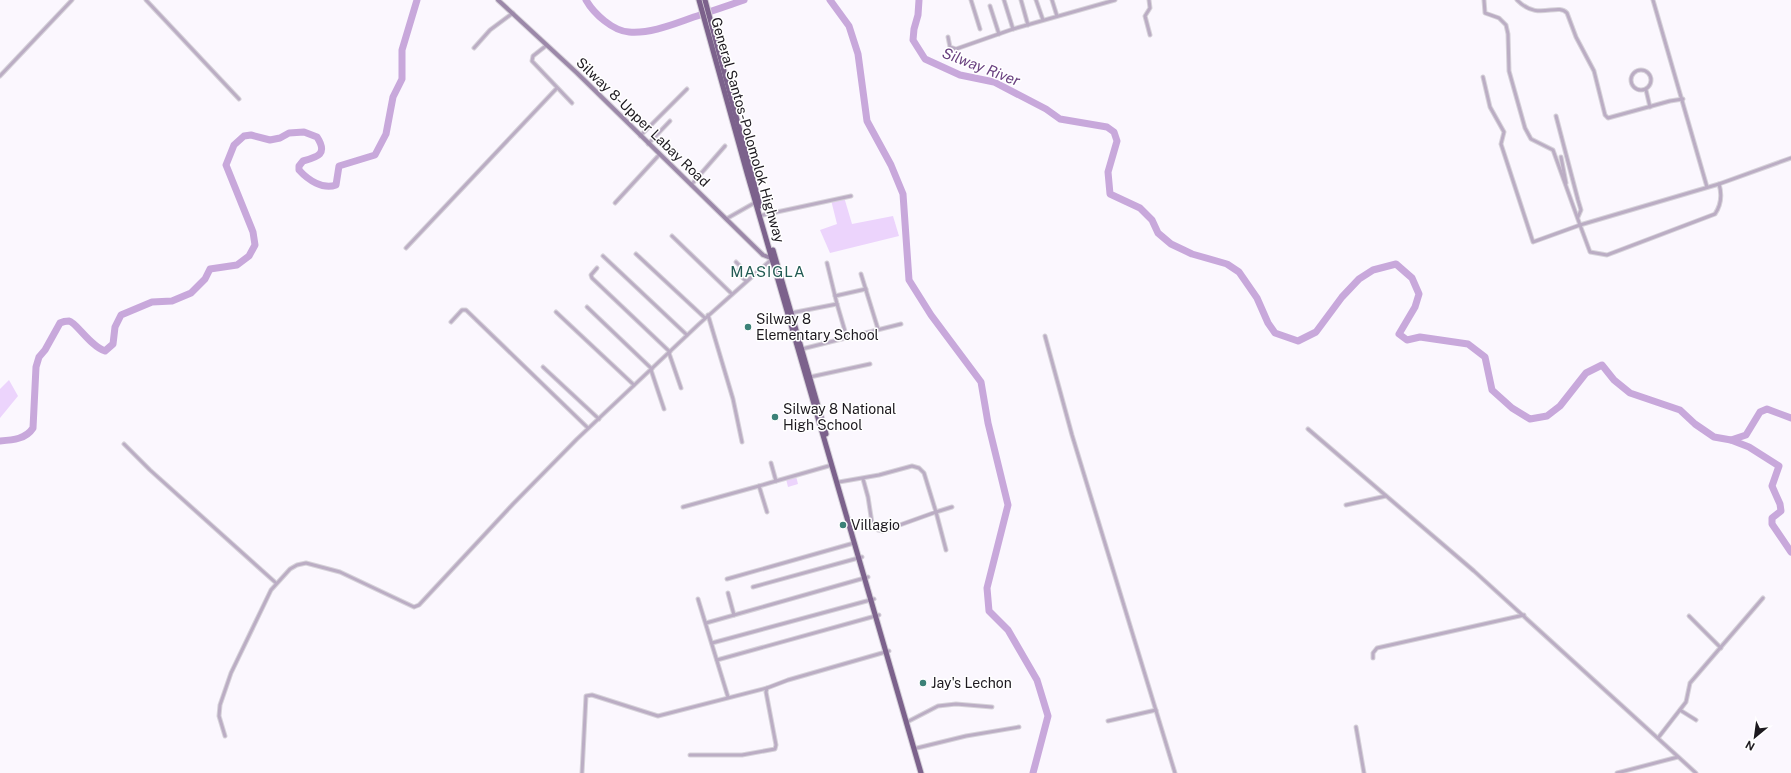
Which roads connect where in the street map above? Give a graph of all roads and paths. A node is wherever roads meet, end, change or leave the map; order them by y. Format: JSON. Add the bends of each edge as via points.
{"nodes":[{"id":1,"x":72,"y":0,"type":"edge"},
{"id":2,"x":146,"y":0,"type":"edge"},
{"id":3,"x":498,"y":0,"type":"edge"},
{"id":4,"x":971,"y":0,"type":"edge"},
{"id":5,"x":1004,"y":0,"type":"edge"},
{"id":6,"x":1021,"y":0,"type":"edge"},
{"id":7,"x":1036,"y":0,"type":"edge"},
{"id":8,"x":1052,"y":0,"type":"edge"},
{"id":9,"x":1115,"y":0,"type":"edge"},
{"id":10,"x":1149,"y":0,"type":"edge"},
{"id":11,"x":1484,"y":0,"type":"edge"},
{"id":12,"x":1517,"y":0,"type":"edge"},
{"id":13,"x":1653,"y":0,"type":"edge"},
{"id":14,"x":702,"y":1,"type":"edge"},
{"id":15,"x":1101,"y":2,"type":"edge"},
{"id":16,"x":990,"y":6,"type":"dead end"},
{"id":17,"x":513,"y":13,"type":"junction"},
{"id":18,"x":1057,"y":16,"type":"junction"},
{"id":19,"x":1043,"y":20,"type":"junction"},
{"id":20,"x":1028,"y":25,"type":"junction"},
{"id":21,"x":709,"y":27,"type":"junction"},
{"id":22,"x":980,"y":29,"type":"dead end"},
{"id":23,"x":1013,"y":30,"type":"junction"},
{"id":24,"x":999,"y":34,"type":"junction"},
{"id":25,"x":1150,"y":36,"type":"dead end"},
{"id":26,"x":948,"y":37,"type":"dead end"},
{"id":27,"x":547,"y":45,"type":"junction"},
{"id":28,"x":474,"y":48,"type":"dead end"},
{"id":29,"x":0,"y":76,"type":"edge"},
{"id":30,"x":1483,"y":77,"type":"dead end"},
{"id":31,"x":557,"y":88,"type":"junction"},
{"id":32,"x":687,"y":90,"type":"dead end"},
{"id":33,"x":1646,"y":90,"type":"junction"},
{"id":34,"x":239,"y":99,"type":"dead end"},
{"id":35,"x":1683,"y":99,"type":"junction"},
{"id":36,"x":572,"y":103,"type":"dead end"},
{"id":37,"x":1650,"y":107,"type":"junction"},
{"id":38,"x":1556,"y":116,"type":"dead end"},
{"id":39,"x":670,"y":121,"type":"dead end"},
{"id":40,"x":640,"y":136,"type":"junction"},
{"id":41,"x":648,"y":144,"type":"junction"},
{"id":42,"x":725,"y":146,"type":"dead end"},
{"id":43,"x":659,"y":155,"type":"junction"},
{"id":44,"x":1561,"y":157,"type":"dead end"},
{"id":45,"x":1791,"y":158,"type":"edge"},
{"id":46,"x":1719,"y":184,"type":"junction"},
{"id":47,"x":691,"y":185,"type":"junction"},
{"id":48,"x":1566,"y":185,"type":"junction"},
{"id":49,"x":1574,"y":185,"type":"junction"},
{"id":50,"x":1707,"y":187,"type":"junction"},
{"id":51,"x":851,"y":196,"type":"dead end"},
{"id":52,"x":1571,"y":198,"type":"junction"},
{"id":53,"x":756,"y":202,"type":"junction"},
{"id":54,"x":615,"y":203,"type":"dead end"},
{"id":55,"x":763,"y":215,"type":"junction"},
{"id":56,"x":1578,"y":217,"type":"junction"},
{"id":57,"x":726,"y":219,"type":"junction"},
{"id":58,"x":1580,"y":225,"type":"junction"},
{"id":59,"x":672,"y":236,"type":"dead end"},
{"id":60,"x":406,"y":248,"type":"dead end"},
{"id":61,"x":636,"y":254,"type":"dead end"},
{"id":62,"x":603,"y":256,"type":"dead end"},
{"id":63,"x":774,"y":259,"type":"junction"},
{"id":64,"x":736,"y":262,"type":"dead end"},
{"id":65,"x":827,"y":263,"type":"dead end"},
{"id":66,"x":597,"y":268,"type":"dead end"},
{"id":67,"x":861,"y":274,"type":"dead end"},
{"id":68,"x":746,"y":281,"type":"junction"},
{"id":69,"x":866,"y":290,"type":"junction"},
{"id":70,"x":732,"y":294,"type":"junction"},
{"id":71,"x":835,"y":296,"type":"junction"},
{"id":72,"x":837,"y":304,"type":"junction"},
{"id":73,"x":587,"y":307,"type":"dead end"},
{"id":74,"x":556,"y":312,"type":"dead end"},
{"id":75,"x":791,"y":314,"type":"junction"},
{"id":76,"x":708,"y":315,"type":"junction"},
{"id":77,"x":705,"y":318,"type":"junction"},
{"id":78,"x":451,"y":322,"type":"dead end"},
{"id":79,"x":901,"y":324,"type":"dead end"},
{"id":80,"x":878,"y":329,"type":"junction"},
{"id":81,"x":687,"y":335,"type":"junction"},
{"id":82,"x":1045,"y":336,"type":"dead end"},
{"id":83,"x":848,"y":338,"type":"junction"},
{"id":84,"x":802,"y":349,"type":"junction"},
{"id":85,"x":670,"y":353,"type":"junction"},
{"id":86,"x":870,"y":364,"type":"dead end"},
{"id":87,"x":543,"y":367,"type":"dead end"},
{"id":88,"x":652,"y":369,"type":"junction"},
{"id":89,"x":810,"y":377,"type":"junction"},
{"id":90,"x":634,"y":385,"type":"junction"},
{"id":91,"x":681,"y":388,"type":"dead end"},
{"id":92,"x":664,"y":409,"type":"dead end"},
{"id":93,"x":598,"y":419,"type":"junction"},
{"id":94,"x":588,"y":428,"type":"junction"},
{"id":95,"x":1308,"y":429,"type":"dead end"},
{"id":96,"x":742,"y":442,"type":"dead end"},
{"id":97,"x":124,"y":444,"type":"dead end"},
{"id":98,"x":771,"y":463,"type":"dead end"},
{"id":99,"x":832,"y":465,"type":"junction"},
{"id":100,"x":863,"y":479,"type":"junction"},
{"id":101,"x":776,"y":481,"type":"junction"},
{"id":102,"x":839,"y":482,"type":"junction"},
{"id":103,"x":759,"y":486,"type":"junction"},
{"id":104,"x":1386,"y":496,"type":"junction"},
{"id":105,"x":1346,"y":505,"type":"dead end"},
{"id":106,"x":952,"y":507,"type":"dead end"},
{"id":107,"x":683,"y":508,"type":"dead end"},
{"id":108,"x":767,"y":512,"type":"dead end"},
{"id":109,"x":936,"y":512,"type":"junction"},
{"id":110,"x":854,"y":543,"type":"junction"},
{"id":111,"x":946,"y":550,"type":"dead end"},
{"id":112,"x":860,"y":557,"type":"junction"},
{"id":113,"x":866,"y":577,"type":"junction"},
{"id":114,"x":728,"y":579,"type":"dead end"},
{"id":115,"x":276,"y":583,"type":"junction"},
{"id":116,"x":753,"y":587,"type":"dead end"},
{"id":117,"x":728,"y":593,"type":"dead end"},
{"id":118,"x":1763,"y":598,"type":"dead end"},
{"id":119,"x":698,"y":599,"type":"dead end"},
{"id":120,"x":873,"y":599,"type":"junction"},
{"id":121,"x":734,"y":615,"type":"junction"},
{"id":122,"x":1524,"y":615,"type":"junction"},
{"id":123,"x":877,"y":616,"type":"junction"},
{"id":124,"x":1689,"y":616,"type":"dead end"},
{"id":125,"x":706,"y":623,"type":"junction"},
{"id":126,"x":712,"y":643,"type":"junction"},
{"id":127,"x":1721,"y":648,"type":"junction"},
{"id":128,"x":888,"y":651,"type":"junction"},
{"id":129,"x":1373,"y":658,"type":"dead end"},
{"id":130,"x":717,"y":660,"type":"junction"},
{"id":131,"x":767,"y":688,"type":"junction"},
{"id":132,"x":728,"y":697,"type":"junction"},
{"id":133,"x":992,"y":707,"type":"dead end"},
{"id":134,"x":1156,"y":710,"type":"junction"},
{"id":135,"x":1680,"y":710,"type":"junction"},
{"id":136,"x":909,"y":720,"type":"junction"},
{"id":137,"x":1696,"y":720,"type":"dead end"},
{"id":138,"x":1108,"y":721,"type":"dead end"},
{"id":139,"x":1019,"y":727,"type":"dead end"},
{"id":140,"x":1356,"y":727,"type":"dead end"},
{"id":141,"x":225,"y":736,"type":"dead end"},
{"id":142,"x":1658,"y":738,"type":"junction"},
{"id":143,"x":918,"y":748,"type":"junction"},
{"id":144,"x":690,"y":755,"type":"dead end"},
{"id":145,"x":1678,"y":757,"type":"junction"},
{"id":146,"x":582,"y":773,"type":"edge"},
{"id":147,"x":921,"y":773,"type":"edge"},
{"id":148,"x":925,"y":773,"type":"edge"},
{"id":149,"x":1175,"y":773,"type":"edge"},
{"id":150,"x":1364,"y":773,"type":"edge"},
{"id":151,"x":1617,"y":773,"type":"edge"},
{"id":152,"x":1696,"y":773,"type":"edge"}],
"edges":[{"from":1,"to":29,"type":"street"},
{"from":2,"to":34,"type":"street"},
{"from":3,"to":17,"type":"main road","name":"Silway 8-Upper Labay Road"},
{"from":4,"to":22,"type":"street"},
{"from":5,"to":23,"type":"street"},
{"from":6,"to":20,"type":"street"},
{"from":7,"to":19,"type":"street"},
{"from":8,"to":18,"type":"street"},
{"from":9,"to":15,"type":"street"},
{"from":10,"to":25,"type":"street","via":[[1150,8],[1145,16]]},
{"from":11,"to":48,"type":"street","via":[[1485,13],[1499,18],[1506,25],[1509,71],[1525,128],[1531,139],[1553,150]]},
{"from":12,"to":37,"type":"street","via":[[1535,12],[1559,9],[1567,13],[1573,31],[1594,71],[1606,117],[1612,118]]},
{"from":13,"to":35,"type":"street"},
{"from":14,"to":21,"type":"highway"},
{"from":15,"to":18,"type":"street"},
{"from":16,"to":24,"type":"street"},
{"from":17,"to":27,"type":"main road","name":"Silway 8-Upper Labay Road"},
{"from":17,"to":28,"type":"street","via":[[490,30]]},
{"from":18,"to":19,"type":"street"},
{"from":19,"to":20,"type":"street"},
{"from":20,"to":23,"type":"street"},
{"from":21,"to":53,"type":"highway","name":"General Santos-Polomolok Highway"},
{"from":21,"to":55,"type":"highway"},
{"from":23,"to":24,"type":"street"},
{"from":24,"to":26,"type":"street","via":[[956,49],[950,47]]},
{"from":27,"to":31,"type":"street","via":[[533,56],[532,61]]},
{"from":27,"to":40,"type":"main road","name":"Silway 8-Upper Labay Road"},
{"from":30,"to":58,"type":"street","via":[[1490,107],[1504,132],[1501,144],[1532,242]]},
{"from":31,"to":36,"type":"street"},
{"from":31,"to":60,"type":"street"},
{"from":32,"to":40,"type":"street"},
{"from":33,"to":33,"type":"street","via":[[1639,91],[1634,87],[1631,76],[1638,70],[1645,70],[1649,74],[1652,83]]},
{"from":33,"to":37,"type":"street"},
{"from":35,"to":37,"type":"street"},
{"from":35,"to":50,"type":"street"},
{"from":38,"to":49,"type":"street"},
{"from":39,"to":41,"type":"street"},
{"from":40,"to":41,"type":"main road","name":"Silway 8-Upper Labay Road"},
{"from":41,"to":43,"type":"main road","name":"Silway 8-Upper Labay Road"},
{"from":42,"to":47,"type":"street"},
{"from":43,"to":47,"type":"main road","name":"Silway 8-Upper Labay Road"},
{"from":43,"to":54,"type":"street"},
{"from":44,"to":48,"type":"street"},
{"from":45,"to":46,"type":"street"},
{"from":46,"to":50,"type":"street"},
{"from":46,"to":58,"type":"street","via":[[1721,194],[1719,206],[1714,214],[1607,255],[1590,252]]},
{"from":47,"to":57,"type":"main road","name":"Silway 8-Upper Labay Road"},
{"from":48,"to":52,"type":"street"},
{"from":49,"to":52,"type":"street"},
{"from":49,"to":56,"type":"street","via":[[1581,210]]},
{"from":50,"to":58,"type":"street"},
{"from":51,"to":55,"type":"street"},
{"from":52,"to":56,"type":"street"},
{"from":53,"to":57,"type":"street"},
{"from":53,"to":63,"type":"highway","name":"General Santos-Polomolok Highway"},
{"from":55,"to":63,"type":"highway"},
{"from":56,"to":58,"type":"street"},
{"from":57,"to":63,"type":"main road","name":"Silway 8-Upper Labay Road","via":[[763,255]]},
{"from":59,"to":70,"type":"street"},
{"from":61,"to":77,"type":"street"},
{"from":62,"to":81,"type":"street"},
{"from":63,"to":68,"type":"street"},
{"from":63,"to":75,"type":"highway"},
{"from":63,"to":99,"type":"highway","name":"General Santos-Polomolok Highway"},
{"from":64,"to":68,"type":"street","via":[[740,267],[737,272]]},
{"from":65,"to":71,"type":"street"},
{"from":66,"to":85,"type":"street","via":[[592,278]]},
{"from":67,"to":69,"type":"street"},
{"from":68,"to":70,"type":"street"},
{"from":69,"to":71,"type":"street"},
{"from":69,"to":80,"type":"street"},
{"from":70,"to":76,"type":"street"},
{"from":71,"to":72,"type":"street"},
{"from":72,"to":75,"type":"street"},
{"from":72,"to":83,"type":"street"},
{"from":73,"to":88,"type":"street"},
{"from":74,"to":90,"type":"street"},
{"from":75,"to":84,"type":"highway"},
{"from":76,"to":77,"type":"street"},
{"from":76,"to":96,"type":"street"},
{"from":77,"to":81,"type":"street"},
{"from":78,"to":94,"type":"street","via":[[462,310],[466,310]]},
{"from":79,"to":80,"type":"street"},
{"from":80,"to":83,"type":"street"},
{"from":81,"to":85,"type":"street"},
{"from":82,"to":134,"type":"street","via":[[1072,435]]},
{"from":83,"to":84,"type":"street"},
{"from":84,"to":89,"type":"highway"},
{"from":85,"to":88,"type":"street"},
{"from":85,"to":91,"type":"street"},
{"from":86,"to":89,"type":"street"},
{"from":87,"to":93,"type":"street"},
{"from":88,"to":90,"type":"street"},
{"from":88,"to":92,"type":"street"},
{"from":89,"to":102,"type":"highway"},
{"from":90,"to":93,"type":"street"},
{"from":93,"to":94,"type":"street"},
{"from":94,"to":115,"type":"street","via":[[417,606],[414,607],[340,572],[306,564],[290,569]]},
{"from":95,"to":104,"type":"street"},
{"from":97,"to":115,"type":"street"},
{"from":98,"to":101,"type":"street"},
{"from":99,"to":101,"type":"street"},
{"from":99,"to":110,"type":"highway","name":"General Santos-Polomolok Highway"},
{"from":100,"to":102,"type":"street"},
{"from":100,"to":109,"type":"street","via":[[912,466],[919,468],[924,472]]},
{"from":100,"to":109,"type":"street","via":[[872,523],[878,530]]},
{"from":101,"to":103,"type":"street"},
{"from":102,"to":112,"type":"highway"},
{"from":103,"to":107,"type":"street"},
{"from":103,"to":108,"type":"street"},
{"from":104,"to":105,"type":"street"},
{"from":104,"to":122,"type":"street"},
{"from":106,"to":109,"type":"street"},
{"from":109,"to":111,"type":"street"},
{"from":110,"to":112,"type":"highway","name":"General Santos-Polomolok Highway"},
{"from":110,"to":114,"type":"street"},
{"from":112,"to":113,"type":"highway"},
{"from":112,"to":116,"type":"street"},
{"from":113,"to":120,"type":"highway"},
{"from":113,"to":121,"type":"street"},
{"from":115,"to":141,"type":"street","via":[[231,673],[222,699],[219,716]]},
{"from":117,"to":121,"type":"street"},
{"from":118,"to":127,"type":"street"},
{"from":119,"to":125,"type":"street"},
{"from":120,"to":123,"type":"highway"},
{"from":120,"to":126,"type":"street"},
{"from":121,"to":125,"type":"street"},
{"from":122,"to":129,"type":"street","via":[[1377,648]]},
{"from":122,"to":142,"type":"street"},
{"from":123,"to":128,"type":"highway"},
{"from":123,"to":130,"type":"street"},
{"from":124,"to":127,"type":"street"},
{"from":125,"to":126,"type":"street"},
{"from":126,"to":130,"type":"street"},
{"from":127,"to":135,"type":"street","via":[[1690,682],[1686,702]]},
{"from":128,"to":131,"type":"street"},
{"from":128,"to":136,"type":"highway"},
{"from":128,"to":147,"type":"highway"},
{"from":130,"to":132,"type":"street"},
{"from":131,"to":132,"type":"street"},
{"from":131,"to":144,"type":"street","via":[[775,749],[742,755]]},
{"from":132,"to":146,"type":"street","via":[[655,716],[592,695],[586,696]]},
{"from":133,"to":136,"type":"street","via":[[956,704],[938,706]]},
{"from":134,"to":138,"type":"street"},
{"from":134,"to":149,"type":"street"},
{"from":135,"to":137,"type":"street"},
{"from":135,"to":142,"type":"street"},
{"from":136,"to":143,"type":"highway"},
{"from":139,"to":143,"type":"street"},
{"from":140,"to":150,"type":"street"},
{"from":142,"to":145,"type":"street"},
{"from":143,"to":148,"type":"highway"},
{"from":145,"to":151,"type":"street"},
{"from":145,"to":152,"type":"street"}]}
